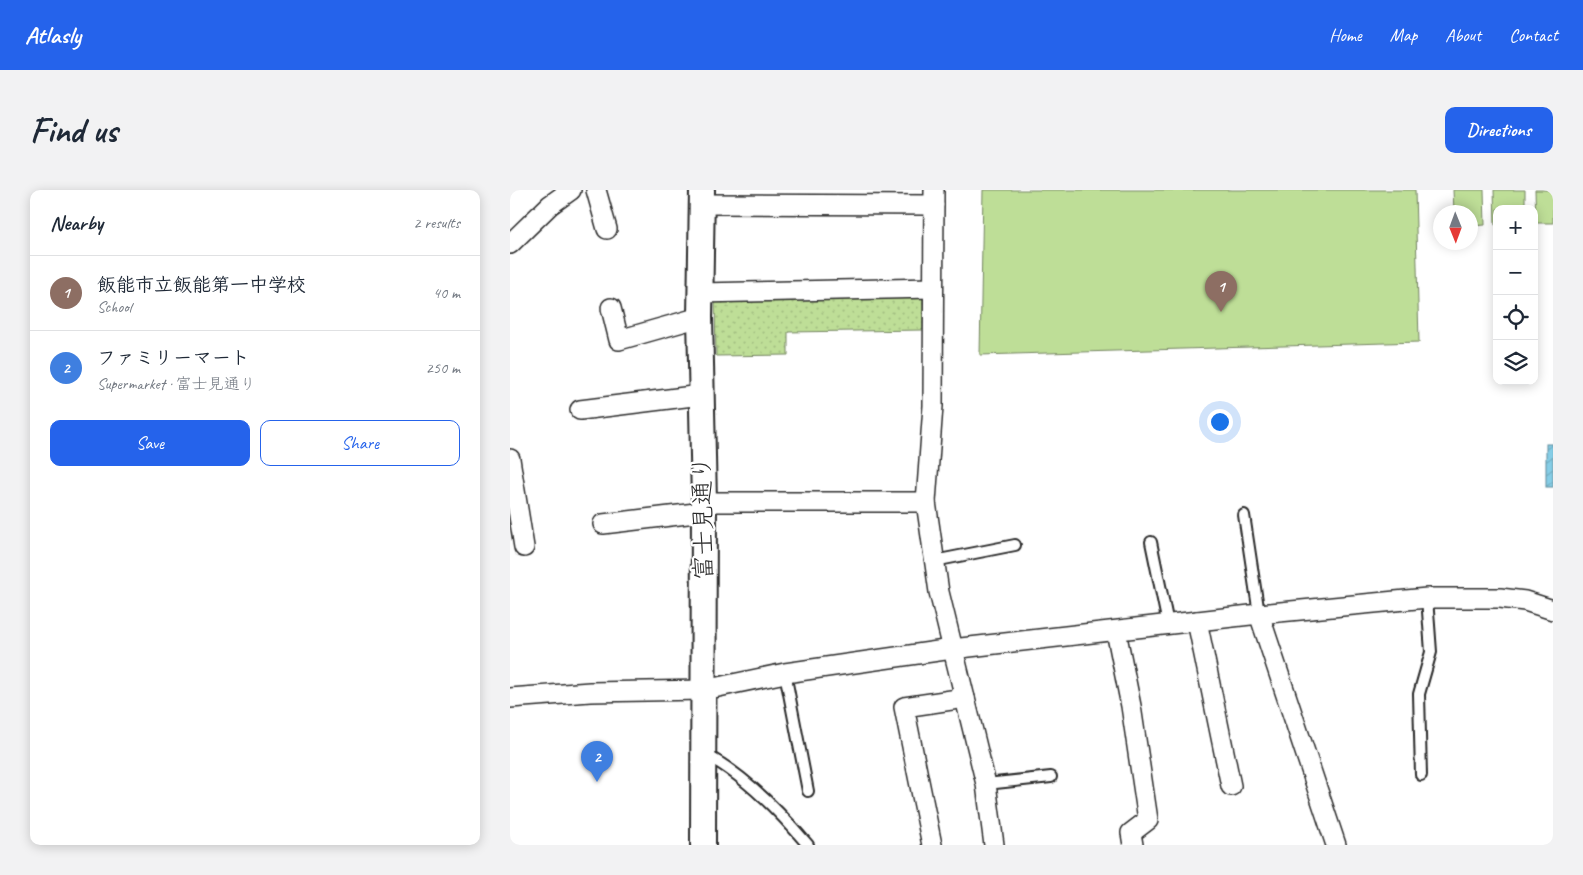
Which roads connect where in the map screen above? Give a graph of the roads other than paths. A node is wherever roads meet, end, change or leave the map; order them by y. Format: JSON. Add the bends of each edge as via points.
{"nodes":[{"id":1,"x":596,"y":190,"type":"edge"},
{"id":2,"x":568,"y":191,"type":"edge"},
{"id":3,"x":702,"y":197,"type":"edge"},
{"id":4,"x":934,"y":197,"type":"edge"},
{"id":5,"x":607,"y":228,"type":"dead end"},
{"id":6,"x":510,"y":244,"type":"edge"},
{"id":7,"x":934,"y":288,"type":"junction"},
{"id":8,"x":700,"y":293,"type":"junction"},
{"id":9,"x":611,"y":308,"type":"dead end"},
{"id":10,"x":700,"y":317,"type":"junction"},
{"id":11,"x":701,"y":395,"type":"junction"},
{"id":12,"x":580,"y":410,"type":"dead end"},
{"id":13,"x":510,"y":459,"type":"edge"},
{"id":14,"x":926,"y":502,"type":"junction"},
{"id":15,"x":704,"y":507,"type":"junction"},
{"id":16,"x":1244,"y":515,"type":"dead end"},
{"id":17,"x":603,"y":524,"type":"dead end"},
{"id":18,"x":1151,"y":542,"type":"dead end"},
{"id":19,"x":1015,"y":545,"type":"dead end"},
{"id":20,"x":524,"y":547,"type":"dead end"},
{"id":21,"x":934,"y":561,"type":"junction"},
{"id":22,"x":1427,"y":598,"type":"junction"},
{"id":23,"x":1553,"y":610,"type":"edge"},
{"id":24,"x":1259,"y":614,"type":"junction"},
{"id":25,"x":1197,"y":621,"type":"junction"},
{"id":26,"x":1168,"y":624,"type":"junction"},
{"id":27,"x":1116,"y":631,"type":"junction"},
{"id":28,"x":952,"y":649,"type":"junction"},
{"id":29,"x":785,"y":673,"type":"junction"},
{"id":30,"x":704,"y":690,"type":"junction"},
{"id":31,"x":510,"y":698,"type":"edge"},
{"id":32,"x":965,"y":698,"type":"junction"},
{"id":33,"x":702,"y":752,"type":"junction"},
{"id":34,"x":1421,"y":775,"type":"dead end"},
{"id":35,"x":1051,"y":777,"type":"dead end"},
{"id":36,"x":986,"y":784,"type":"junction"},
{"id":37,"x":1231,"y":786,"type":"dead end"},
{"id":38,"x":808,"y":791,"type":"dead end"},
{"id":39,"x":703,"y":845,"type":"edge"},
{"id":40,"x":808,"y":845,"type":"edge"},
{"id":41,"x":932,"y":845,"type":"edge"},
{"id":42,"x":994,"y":845,"type":"edge"},
{"id":43,"x":1133,"y":845,"type":"edge"},
{"id":44,"x":1336,"y":845,"type":"edge"}],
"edges":[{"from":1,"to":5,"type":"street"},
{"from":2,"to":6,"type":"street"},
{"from":3,"to":4,"type":"street"},
{"from":3,"to":8,"type":"street","name":"富士見通り"},
{"from":4,"to":7,"type":"street"},
{"from":7,"to":8,"type":"street"},
{"from":7,"to":14,"type":"street","via":[[933,406]]},
{"from":8,"to":10,"type":"street","name":"富士見通り"},
{"from":9,"to":10,"type":"street","via":[[619,340]]},
{"from":10,"to":11,"type":"street","name":"富士見通り"},
{"from":11,"to":12,"type":"street"},
{"from":11,"to":15,"type":"street","name":"富士見通り"},
{"from":13,"to":20,"type":"street"},
{"from":14,"to":15,"type":"street"},
{"from":14,"to":21,"type":"street"},
{"from":15,"to":17,"type":"street"},
{"from":15,"to":30,"type":"street","name":"富士見通り"},
{"from":16,"to":24,"type":"lane"},
{"from":18,"to":26,"type":"lane"},
{"from":19,"to":21,"type":"lane"},
{"from":21,"to":28,"type":"street"},
{"from":22,"to":23,"type":"street","via":[[1500,598],[1525,601]]},
{"from":22,"to":24,"type":"street"},
{"from":22,"to":34,"type":"lane","via":[[1431,652],[1419,694]]},
{"from":24,"to":25,"type":"street"},
{"from":24,"to":44,"type":"street"},
{"from":25,"to":26,"type":"street"},
{"from":25,"to":37,"type":"street"},
{"from":26,"to":27,"type":"street"},
{"from":27,"to":28,"type":"street"},
{"from":27,"to":43,"type":"street","via":[[1148,820],[1131,833]]},
{"from":28,"to":29,"type":"street"},
{"from":28,"to":32,"type":"street"},
{"from":29,"to":30,"type":"street"},
{"from":29,"to":38,"type":"lane"},
{"from":30,"to":31,"type":"street","via":[[590,692]]},
{"from":30,"to":33,"type":"street","name":"富士見通り"},
{"from":32,"to":36,"type":"street"},
{"from":32,"to":41,"type":"street","via":[[904,707]]},
{"from":33,"to":39,"type":"street","name":"富士見通り"},
{"from":33,"to":40,"type":"lane","via":[[726,764]]},
{"from":35,"to":36,"type":"lane"},
{"from":36,"to":42,"type":"street"}]}
